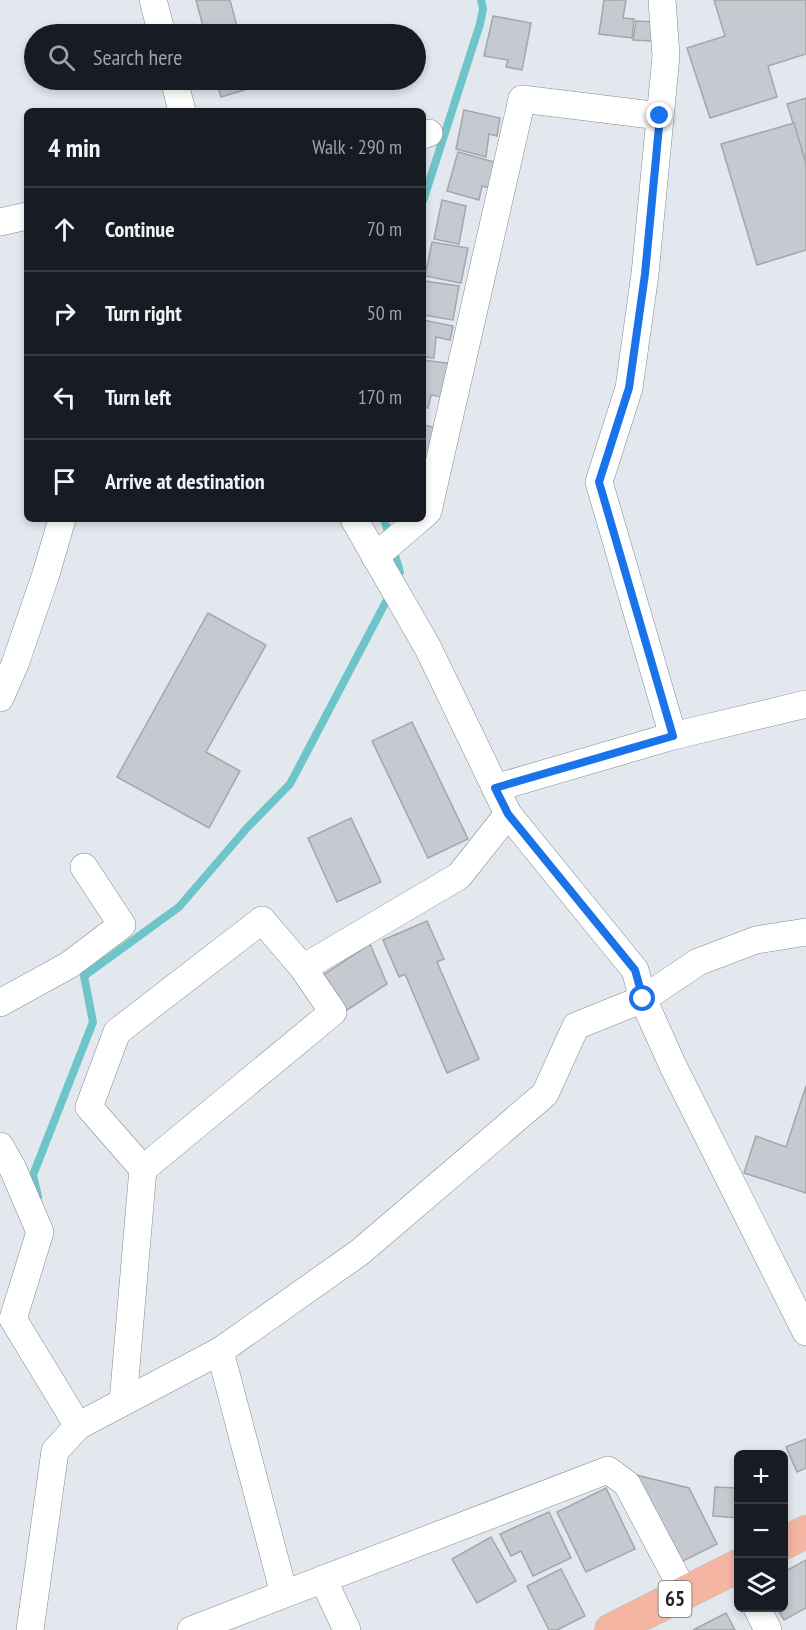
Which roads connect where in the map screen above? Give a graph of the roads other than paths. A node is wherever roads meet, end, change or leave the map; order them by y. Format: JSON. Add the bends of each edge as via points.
{"nodes":[{"id":1,"x":153,"y":0,"type":"edge"},
{"id":2,"x":662,"y":0,"type":"edge"},
{"id":3,"x":159,"y":24,"type":"edge"},
{"id":4,"x":177,"y":90,"type":"edge"},
{"id":5,"x":181,"y":108,"type":"edge"},
{"id":6,"x":660,"y":116,"type":"junction"},
{"id":7,"x":24,"y":217,"type":"edge"},
{"id":8,"x":0,"y":222,"type":"edge"},
{"id":9,"x":426,"y":513,"type":"edge"},
{"id":10,"x":61,"y":522,"type":"edge"},
{"id":11,"x":356,"y":522,"type":"edge"},
{"id":12,"x":416,"y":522,"type":"edge"},
{"id":13,"x":375,"y":557,"type":"junction"},
{"id":14,"x":0,"y":698,"type":"edge"},
{"id":15,"x":806,"y":704,"type":"edge"},
{"id":16,"x":673,"y":736,"type":"junction"},
{"id":17,"x":495,"y":788,"type":"junction"},
{"id":18,"x":508,"y":814,"type":"junction"},
{"id":19,"x":84,"y":867,"type":"dead end"},
{"id":20,"x":806,"y":932,"type":"edge"},
{"id":21,"x":303,"y":968,"type":"junction"},
{"id":22,"x":643,"y":999,"type":"junction"},
{"id":23,"x":0,"y":1004,"type":"edge"},
{"id":24,"x":0,"y":1146,"type":"edge"},
{"id":25,"x":143,"y":1169,"type":"junction"},
{"id":26,"x":806,"y":1332,"type":"edge"},
{"id":27,"x":220,"y":1351,"type":"junction"},
{"id":28,"x":123,"y":1402,"type":"junction"},
{"id":29,"x":78,"y":1425,"type":"junction"},
{"id":30,"x":806,"y":1532,"type":"edge"},
{"id":31,"x":788,"y":1541,"type":"edge"},
{"id":32,"x":734,"y":1571,"type":"edge"},
{"id":33,"x":323,"y":1579,"type":"junction"},
{"id":34,"x":284,"y":1594,"type":"junction"},
{"id":35,"x":685,"y":1594,"type":"junction"},
{"id":36,"x":759,"y":1612,"type":"edge"},
{"id":37,"x":30,"y":1630,"type":"edge"},
{"id":38,"x":191,"y":1630,"type":"edge"},
{"id":39,"x":347,"y":1630,"type":"edge"},
{"id":40,"x":611,"y":1630,"type":"edge"},
{"id":41,"x":768,"y":1630,"type":"edge"}],
"edges":[{"from":1,"to":3,"type":"street"},
{"from":2,"to":6,"type":"street","via":[[666,56]]},
{"from":4,"to":5,"type":"street"},
{"from":6,"to":9,"type":"street","via":[[522,99]]},
{"from":6,"to":16,"type":"street","via":[[629,388],[599,482]]},
{"from":7,"to":8,"type":"street"},
{"from":10,"to":14,"type":"street","via":[[15,664]]},
{"from":11,"to":13,"type":"street"},
{"from":12,"to":13,"type":"street"},
{"from":13,"to":17,"type":"street","via":[[428,648]]},
{"from":15,"to":16,"type":"street"},
{"from":16,"to":17,"type":"street"},
{"from":17,"to":18,"type":"street"},
{"from":18,"to":21,"type":"street","via":[[459,876]]},
{"from":18,"to":22,"type":"street","via":[[635,970]]},
{"from":19,"to":23,"type":"street","via":[[122,925],[69,965]]},
{"from":20,"to":22,"type":"street","via":[[756,940],[698,962]]},
{"from":21,"to":25,"type":"street","via":[[333,1012]]},
{"from":21,"to":25,"type":"street","via":[[262,920],[117,1032],[89,1107]]},
{"from":22,"to":26,"type":"street"},
{"from":22,"to":27,"type":"street","via":[[576,1026],[545,1094],[360,1252]]},
{"from":24,"to":29,"type":"street","via":[[40,1232],[13,1319]]},
{"from":25,"to":28,"type":"street"},
{"from":27,"to":28,"type":"street"},
{"from":27,"to":34,"type":"street"},
{"from":28,"to":29,"type":"street"},
{"from":29,"to":37,"type":"street","via":[[55,1451]]},
{"from":30,"to":31,"type":"main road"},
{"from":32,"to":35,"type":"main road","number":"65"},
{"from":33,"to":34,"type":"street"},
{"from":33,"to":35,"type":"street","via":[[608,1470],[627,1484]]},
{"from":33,"to":39,"type":"street"},
{"from":34,"to":38,"type":"street"},
{"from":35,"to":40,"type":"main road","number":"65"},
{"from":36,"to":41,"type":"street"}]}
